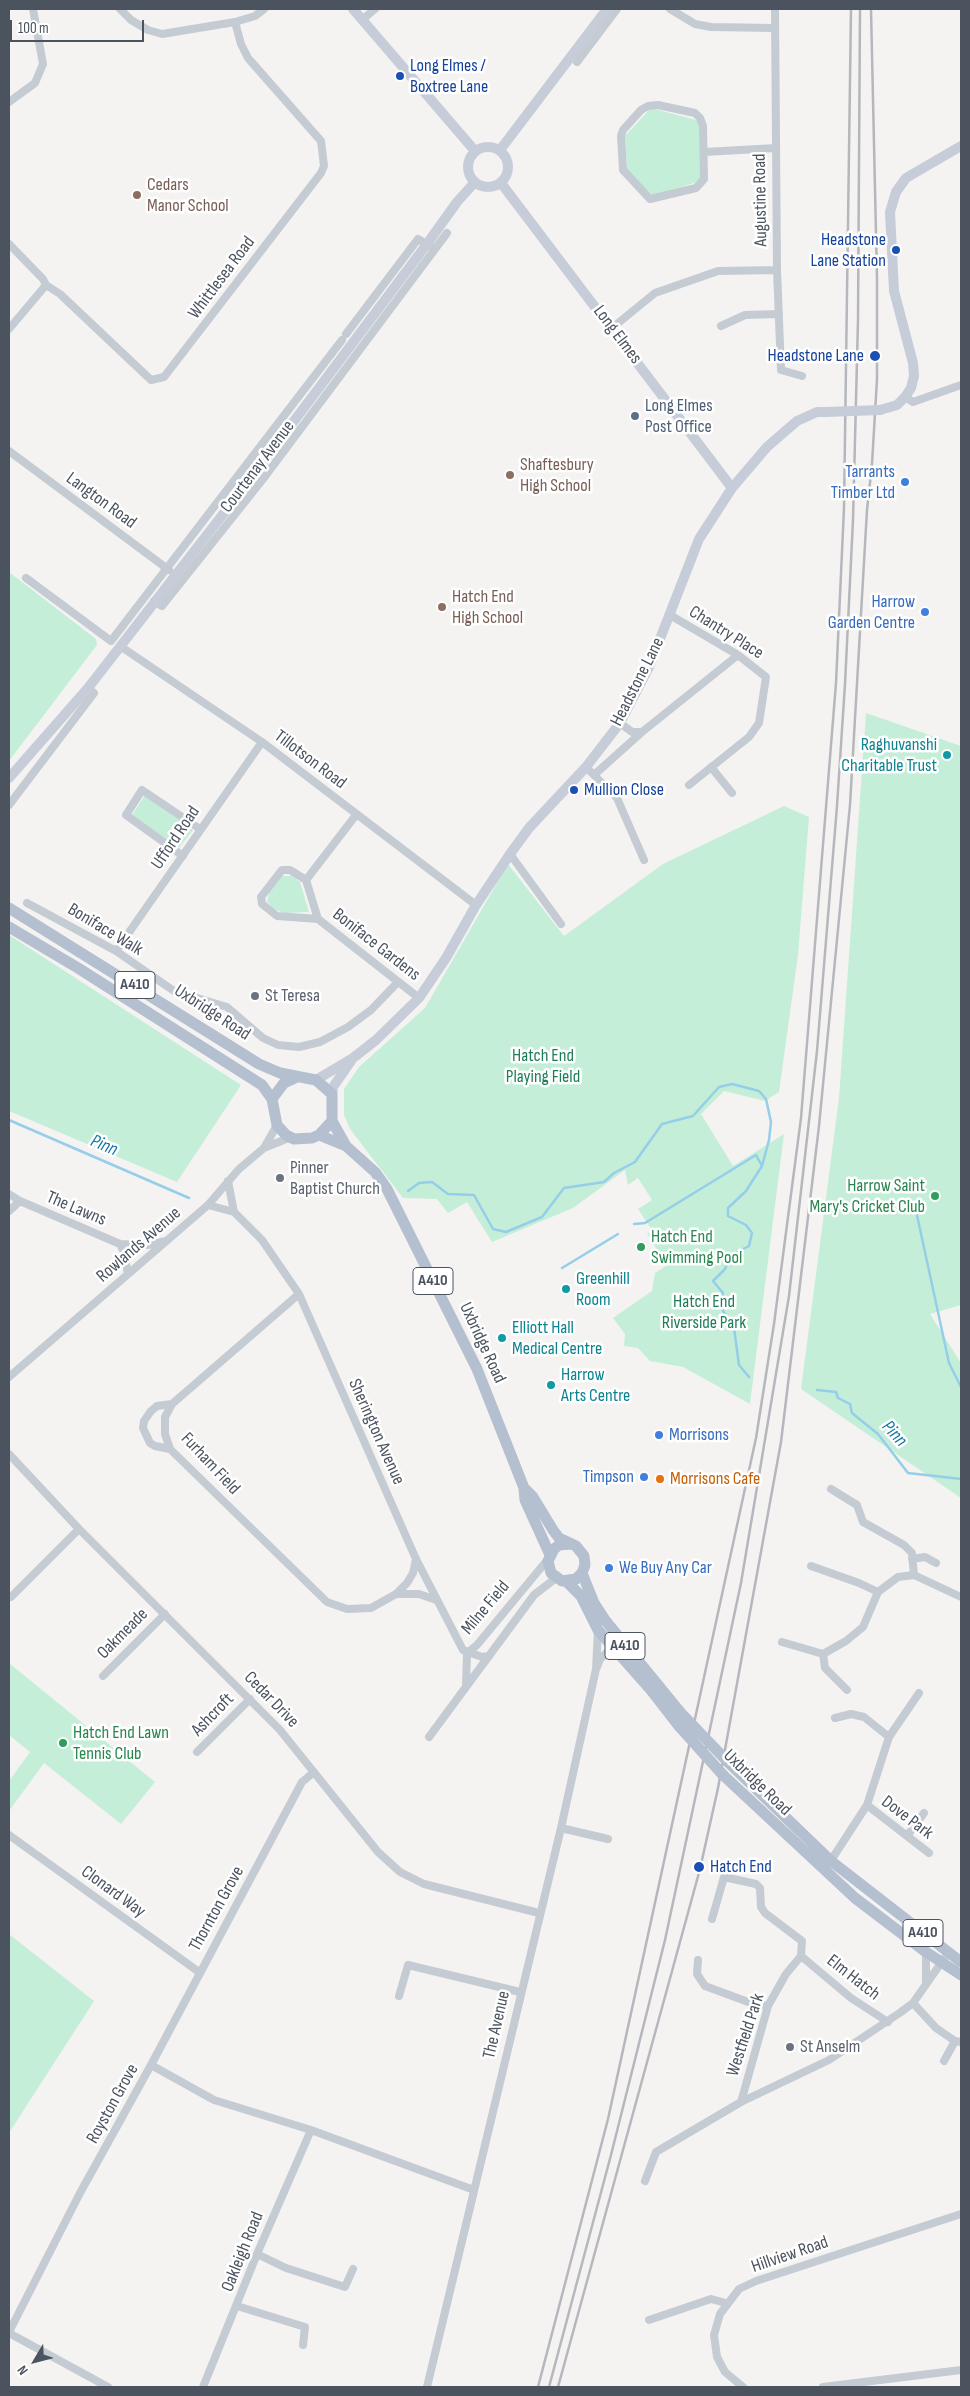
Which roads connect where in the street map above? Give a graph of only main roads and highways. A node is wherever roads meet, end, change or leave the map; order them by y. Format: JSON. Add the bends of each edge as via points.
{"nodes":[{"id":1,"x":9,"y":908,"type":"edge"},
{"id":2,"x":9,"y":927,"type":"edge"},
{"id":3,"x":297,"y":1077,"type":"junction"},
{"id":4,"x":272,"y":1100,"type":"junction"},
{"id":5,"x":332,"y":1120,"type":"junction"},
{"id":6,"x":319,"y":1135,"type":"junction"},
{"id":7,"x":346,"y":1146,"type":"junction"},
{"id":8,"x":524,"y":1488,"type":"junction"},
{"id":9,"x":570,"y":1544,"type":"junction"},
{"id":10,"x":549,"y":1556,"type":"junction"},
{"id":11,"x":582,"y":1573,"type":"junction"},
{"id":12,"x":561,"y":1579,"type":"junction"},
{"id":13,"x":616,"y":1643,"type":"junction"},
{"id":14,"x":827,"y":1866,"type":"junction"},
{"id":15,"x":961,"y":1962,"type":"edge"},
{"id":16,"x":961,"y":1975,"type":"edge"}],
"edges":[{"from":1,"to":3,"type":"main road","name":"Uxbridge Road","number":"A410","via":[[260,1064]]},
{"from":2,"to":4,"type":"main road","name":"Uxbridge Road","number":"A410","via":[[262,1085]]},
{"from":3,"to":4,"type":"main road","via":[[284,1083]]},
{"from":3,"to":5,"type":"main road","name":"Uxbridge Road","via":[[316,1080],[332,1094]]},
{"from":4,"to":6,"type":"main road","name":"Uxbridge Road","via":[[277,1125],[282,1132],[291,1138]]},
{"from":5,"to":6,"type":"main road"},
{"from":5,"to":7,"type":"main road","name":"Uxbridge Road","number":"A410"},
{"from":6,"to":7,"type":"main road","name":"Uxbridge Road","number":"A410"},
{"from":7,"to":8,"type":"main road","name":"Uxbridge Road","number":"A410","via":[[375,1172],[387,1189],[477,1369]]},
{"from":8,"to":9,"type":"main road","name":"Uxbridge Road","number":"A410","via":[[553,1530]]},
{"from":8,"to":10,"type":"main road","name":"Uxbridge Road","number":"A410","via":[[525,1500]]},
{"from":9,"to":10,"type":"main road","via":[[559,1545]]},
{"from":9,"to":11,"type":"main road","name":"Uxbridge Road","via":[[584,1556]]},
{"from":10,"to":12,"type":"main road","name":"Uxbridge Road","via":[[548,1567]]},
{"from":11,"to":12,"type":"main road","via":[[576,1579]]},
{"from":11,"to":13,"type":"main road","name":"Uxbridge Road","number":"A410"},
{"from":12,"to":13,"type":"main road","name":"Uxbridge Road","number":"A410","via":[[581,1596],[598,1630]]},
{"from":13,"to":14,"type":"main road","name":"Uxbridge Road","number":"A410","bridge":true},
{"from":13,"to":14,"type":"main road","name":"Uxbridge Road","number":"A410","bridge":true,"via":[[703,1754],[741,1793]]},
{"from":14,"to":15,"type":"main road","name":"Uxbridge Road","number":"A410"},
{"from":14,"to":16,"type":"main road","name":"Uxbridge Road","number":"A410","via":[[855,1898]]}]}
